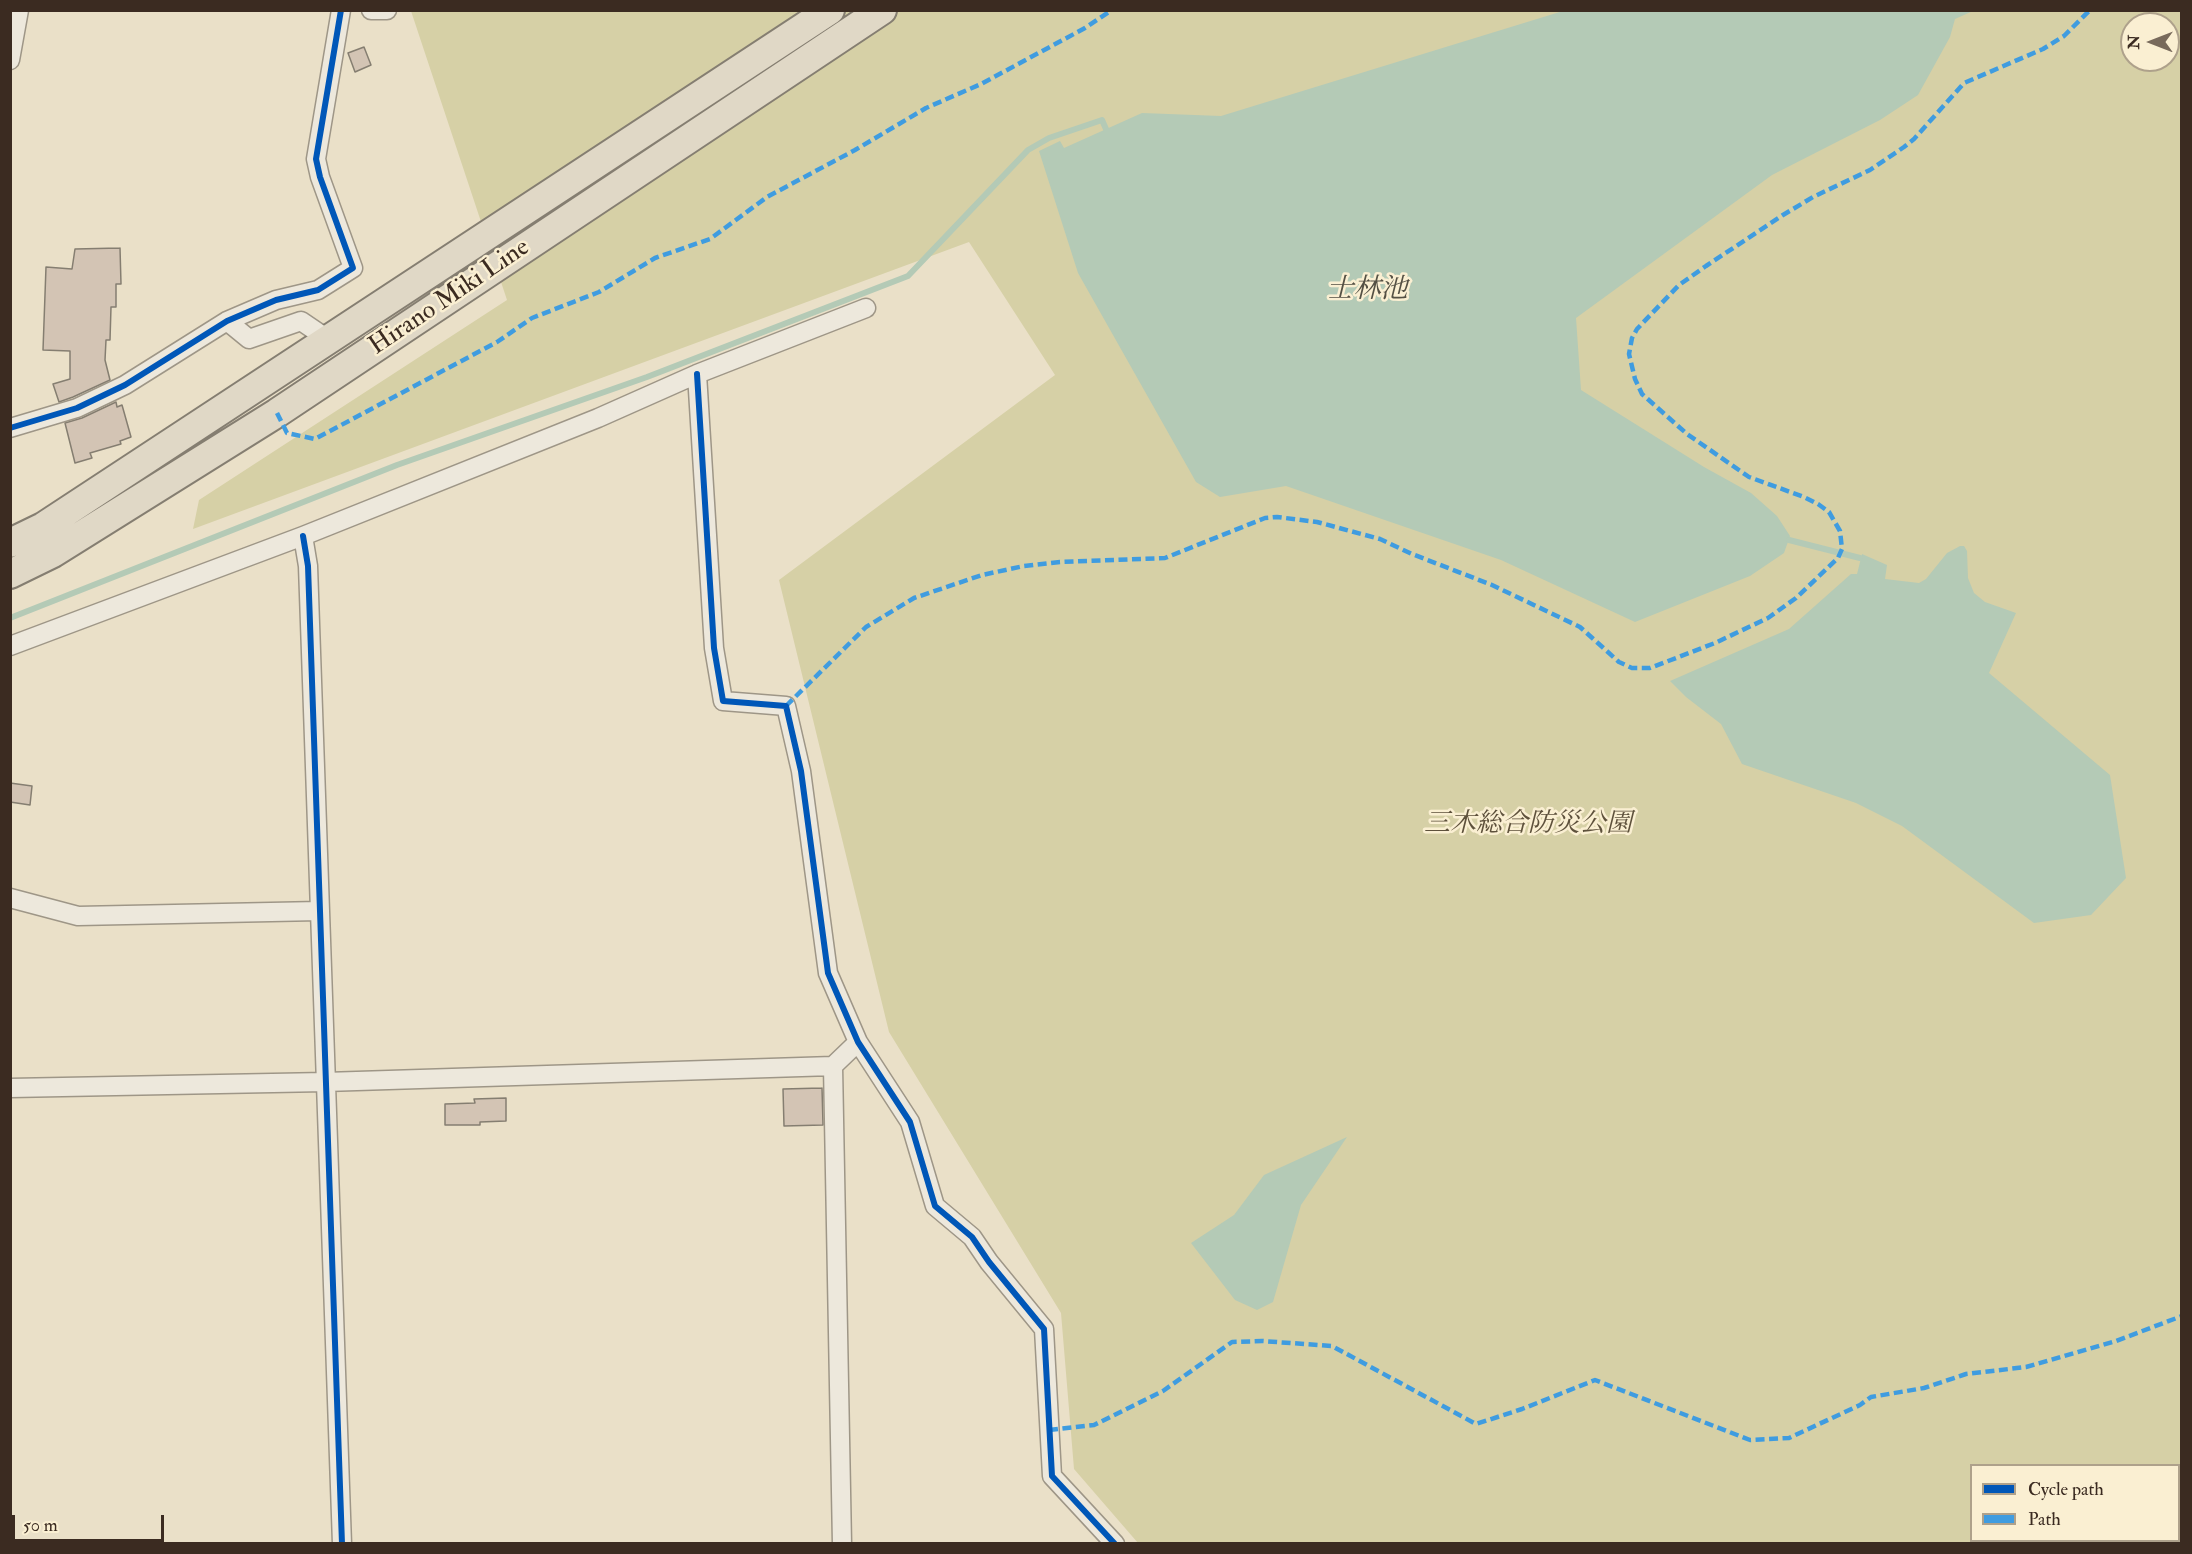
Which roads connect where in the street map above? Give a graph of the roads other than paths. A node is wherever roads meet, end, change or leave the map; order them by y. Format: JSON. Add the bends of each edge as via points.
{"nodes":[{"id":1,"x":19,"y":10,"type":"edge"},
{"id":2,"x":341,"y":10,"type":"edge"},
{"id":3,"x":371,"y":10,"type":"edge"},
{"id":4,"x":387,"y":10,"type":"edge"},
{"id":5,"x":830,"y":10,"type":"edge"},
{"id":6,"x":882,"y":10,"type":"edge"},
{"id":7,"x":10,"y":60,"type":"edge"},
{"id":8,"x":867,"y":308,"type":"dead end"},
{"id":9,"x":227,"y":321,"type":"junction"},
{"id":10,"x":329,"y":340,"type":"junction"},
{"id":11,"x":697,"y":374,"type":"junction"},
{"id":12,"x":10,"y":428,"type":"edge"},
{"id":13,"x":303,"y":536,"type":"junction"},
{"id":14,"x":10,"y":543,"type":"edge"},
{"id":15,"x":10,"y":574,"type":"edge"},
{"id":16,"x":10,"y":646,"type":"edge"},
{"id":17,"x":10,"y":898,"type":"edge"},
{"id":18,"x":319,"y":911,"type":"junction"},
{"id":19,"x":858,"y":1042,"type":"junction"},
{"id":20,"x":833,"y":1066,"type":"junction"},
{"id":21,"x":325,"y":1082,"type":"junction"},
{"id":22,"x":10,"y":1088,"type":"edge"},
{"id":23,"x":342,"y":1544,"type":"edge"},
{"id":24,"x":842,"y":1544,"type":"edge"},
{"id":25,"x":1115,"y":1544,"type":"edge"}],
"edges":[{"from":1,"to":7,"type":"street"},
{"from":2,"to":9,"type":"street","via":[[316,159],[353,268],[318,290],[276,300]]},
{"from":3,"to":4,"type":"street"},
{"from":5,"to":10,"type":"main road","name":"Hirano Miki Line"},
{"from":6,"to":15,"type":"main road","name":"Hirano Miki Line","via":[[277,413],[53,553]]},
{"from":8,"to":11,"type":"street"},
{"from":9,"to":10,"type":"street","via":[[249,339],[301,321]]},
{"from":9,"to":12,"type":"street","via":[[125,385],[77,408]]},
{"from":10,"to":14,"type":"main road","name":"Hirano Miki Line","via":[[43,527]]},
{"from":11,"to":13,"type":"street","via":[[598,418]]},
{"from":11,"to":19,"type":"street","via":[[714,648],[723,701],[786,706],[801,771],[828,973]]},
{"from":13,"to":16,"type":"street"},
{"from":13,"to":18,"type":"street","via":[[308,566]]},
{"from":17,"to":18,"type":"street","via":[[78,916]]},
{"from":18,"to":21,"type":"street"},
{"from":19,"to":20,"type":"street"},
{"from":19,"to":25,"type":"street","via":[[910,1122],[935,1206],[972,1237],[1044,1329],[1052,1476]]},
{"from":20,"to":21,"type":"street"},
{"from":20,"to":24,"type":"street"},
{"from":21,"to":22,"type":"street"},
{"from":21,"to":23,"type":"street"}]}
